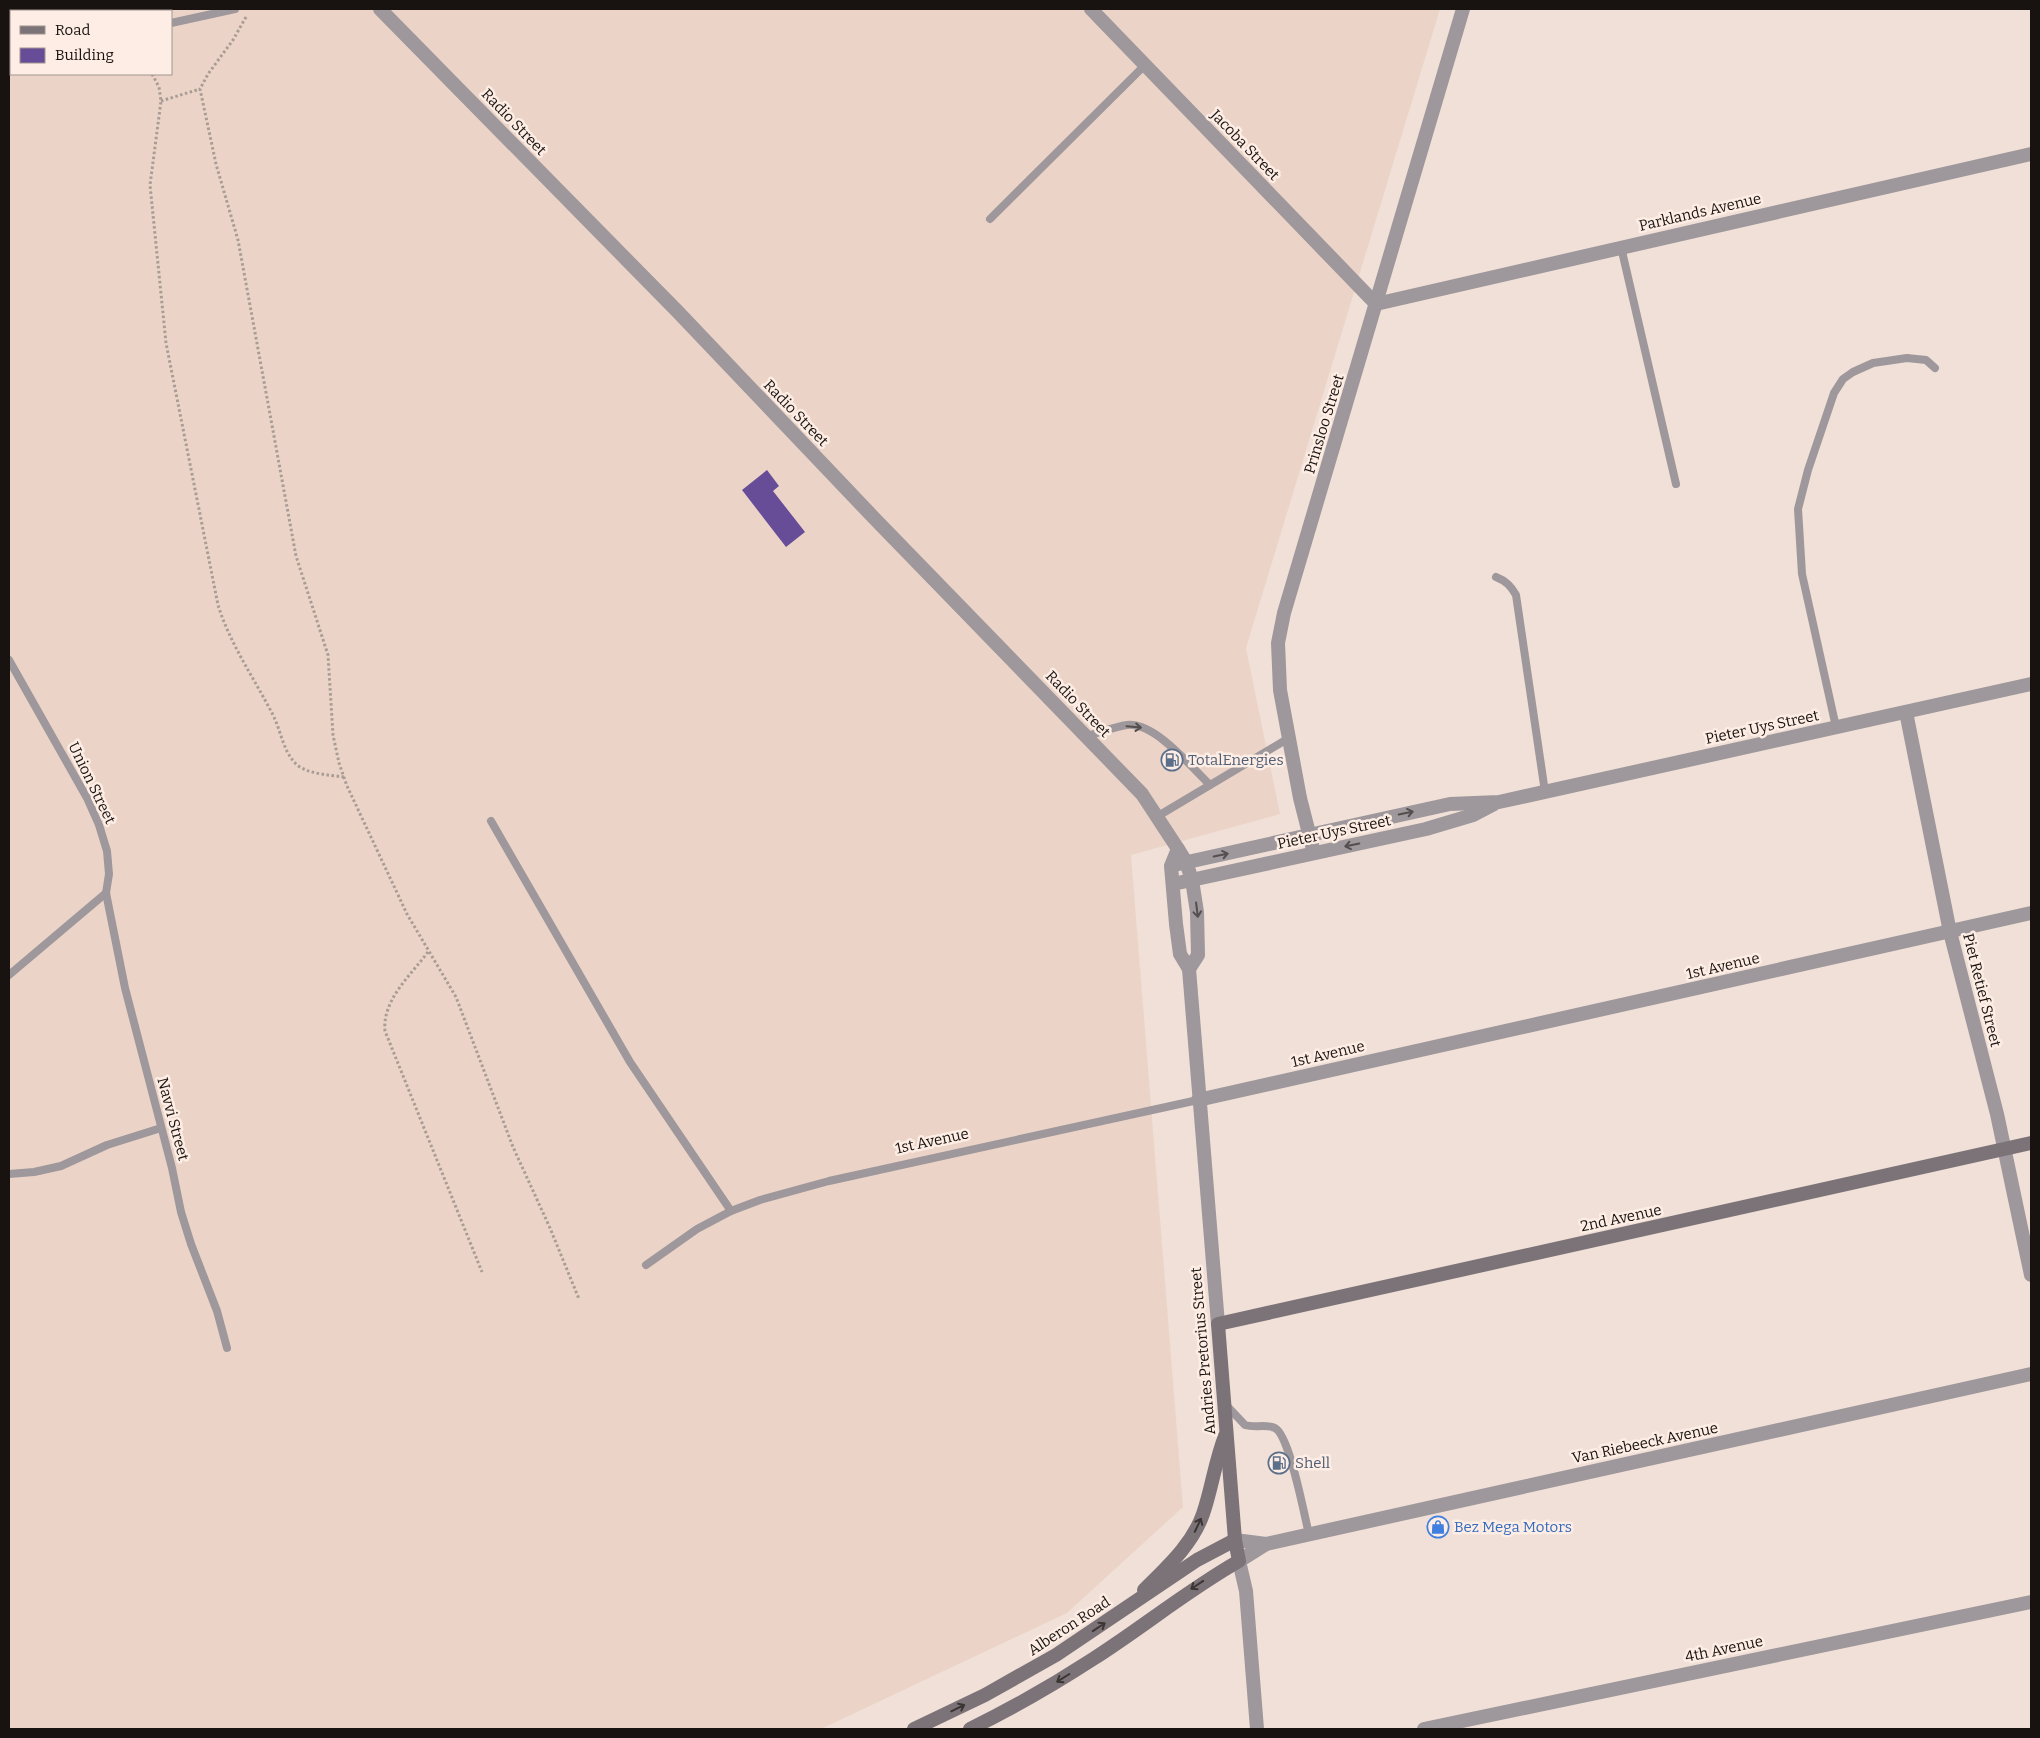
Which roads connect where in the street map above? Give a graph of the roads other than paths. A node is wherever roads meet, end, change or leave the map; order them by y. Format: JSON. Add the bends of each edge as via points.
{"nodes":[{"id":1,"x":235,"y":9,"type":"edge"},
{"id":2,"x":380,"y":9,"type":"edge"},
{"id":3,"x":1091,"y":9,"type":"edge"},
{"id":4,"x":1465,"y":9,"type":"edge"},
{"id":5,"x":172,"y":23,"type":"edge"},
{"id":6,"x":1145,"y":65,"type":"junction"},
{"id":7,"x":2031,"y":154,"type":"edge"},
{"id":8,"x":990,"y":219,"type":"dead end"},
{"id":9,"x":1621,"y":247,"type":"junction"},
{"id":10,"x":1376,"y":304,"type":"junction"},
{"id":11,"x":1935,"y":368,"type":"dead end"},
{"id":12,"x":1676,"y":484,"type":"dead end"},
{"id":13,"x":1496,"y":577,"type":"dead end"},
{"id":14,"x":9,"y":660,"type":"edge"},
{"id":15,"x":2031,"y":684,"type":"edge"},
{"id":16,"x":1906,"y":712,"type":"junction"},
{"id":17,"x":1836,"y":727,"type":"junction"},
{"id":18,"x":1086,"y":736,"type":"junction"},
{"id":19,"x":1289,"y":738,"type":"junction"},
{"id":20,"x":1210,"y":785,"type":"junction"},
{"id":21,"x":1545,"y":792,"type":"junction"},
{"id":22,"x":1499,"y":802,"type":"junction"},
{"id":23,"x":1158,"y":816,"type":"junction"},
{"id":24,"x":491,"y":821,"type":"dead end"},
{"id":25,"x":1310,"y":834,"type":"junction"},
{"id":26,"x":1178,"y":849,"type":"junction"},
{"id":27,"x":1314,"y":853,"type":"junction"},
{"id":28,"x":1186,"y":862,"type":"junction"},
{"id":29,"x":1171,"y":866,"type":"junction"},
{"id":30,"x":1192,"y":880,"type":"junction"},
{"id":31,"x":1173,"y":884,"type":"junction"},
{"id":32,"x":106,"y":893,"type":"junction"},
{"id":33,"x":2031,"y":913,"type":"edge"},
{"id":34,"x":1950,"y":932,"type":"junction"},
{"id":35,"x":1189,"y":969,"type":"junction"},
{"id":36,"x":9,"y":975,"type":"edge"},
{"id":37,"x":1198,"y":1100,"type":"junction"},
{"id":38,"x":161,"y":1128,"type":"junction"},
{"id":39,"x":2031,"y":1143,"type":"edge"},
{"id":40,"x":2005,"y":1149,"type":"junction"},
{"id":41,"x":9,"y":1174,"type":"edge"},
{"id":42,"x":731,"y":1211,"type":"junction"},
{"id":43,"x":646,"y":1265,"type":"dead end"},
{"id":44,"x":2031,"y":1275,"type":"edge"},
{"id":45,"x":1218,"y":1324,"type":"junction"},
{"id":46,"x":227,"y":1348,"type":"dead end"},
{"id":47,"x":2031,"y":1374,"type":"edge"},
{"id":48,"x":1224,"y":1403,"type":"junction"},
{"id":49,"x":1227,"y":1431,"type":"junction"},
{"id":50,"x":1309,"y":1534,"type":"junction"},
{"id":51,"x":1234,"y":1540,"type":"junction"},
{"id":52,"x":1266,"y":1544,"type":"junction"},
{"id":53,"x":1239,"y":1560,"type":"junction"},
{"id":54,"x":2031,"y":1602,"type":"edge"},
{"id":55,"x":1120,"y":1613,"type":"junction"},
{"id":56,"x":914,"y":1729,"type":"edge"},
{"id":57,"x":970,"y":1729,"type":"edge"},
{"id":58,"x":1257,"y":1729,"type":"edge"},
{"id":59,"x":1424,"y":1729,"type":"edge"}],
"edges":[{"from":1,"to":5,"type":"lane"},
{"from":2,"to":18,"type":"street","name":"Radio Street"},
{"from":3,"to":6,"type":"street","name":"Jacoba Street"},
{"from":4,"to":10,"type":"street","name":"Prinsloo Street"},
{"from":6,"to":8,"type":"lane"},
{"from":6,"to":10,"type":"street","name":"Jacoba Street"},
{"from":7,"to":9,"type":"street","name":"Parklands Avenue"},
{"from":9,"to":10,"type":"street","name":"Parklands Avenue"},
{"from":9,"to":12,"type":"lane"},
{"from":10,"to":19,"type":"street","name":"Prinsloo Street","via":[[1284,613],[1278,643],[1278,667]]},
{"from":11,"to":17,"type":"lane","via":[[1926,360],[1907,358],[1873,363],[1843,379],[1834,393],[1808,470],[1798,509],[1802,574]]},
{"from":13,"to":21,"type":"lane","via":[[1512,588],[1516,596]]},
{"from":14,"to":32,"type":"lane","name":"Union Street","via":[[80,784],[99,825],[107,852],[109,874]]},
{"from":15,"to":16,"type":"street","name":"Pieter Uys Street"},
{"from":16,"to":17,"type":"street","name":"Pieter Uys Street"},
{"from":16,"to":34,"type":"street","name":"Piet Retief Street"},
{"from":17,"to":21,"type":"street","name":"Pieter Uys Street"},
{"from":18,"to":20,"type":"lane","one_way":true,"via":[[1128,725],[1144,728],[1160,737]]},
{"from":18,"to":23,"type":"street","name":"Radio Street","via":[[1142,794]]},
{"from":19,"to":20,"type":"lane"},
{"from":19,"to":25,"type":"street","name":"Prinsloo Street"},
{"from":20,"to":23,"type":"lane"},
{"from":21,"to":22,"type":"street","name":"Pieter Uys Street"},
{"from":25,"to":22,"type":"street","name":"Pieter Uys Street","one_way":true,"via":[[1450,804]]},
{"from":22,"to":27,"type":"street","name":"Pieter Uys Street","one_way":true,"via":[[1473,815],[1426,829]]},
{"from":23,"to":26,"type":"street","name":"Radio Street"},
{"from":24,"to":42,"type":"lane","via":[[630,1062]]},
{"from":25,"to":27,"type":"street","name":"Prinsloo Street"},
{"from":28,"to":25,"type":"street","name":"Pieter Uys Street","one_way":true},
{"from":26,"to":28,"type":"street","name":"Radio Street"},
{"from":26,"to":29,"type":"street"},
{"from":27,"to":30,"type":"street","name":"Pieter Uys Street"},
{"from":28,"to":29,"type":"street","name":"Pieter Uys Street"},
{"from":28,"to":30,"type":"street","name":"Andries Pretorius Street"},
{"from":29,"to":31,"type":"street","name":"Andries Pretorius Street"},
{"from":30,"to":31,"type":"street","name":"Pieter Uys Street"},
{"from":30,"to":35,"type":"street","name":"Andries Pretorius Street","one_way":true,"via":[[1198,955]]},
{"from":31,"to":35,"type":"street","name":"Andries Pretorius Street","via":[[1180,954]]},
{"from":32,"to":36,"type":"lane"},
{"from":32,"to":38,"type":"lane","name":"Navvi Street","via":[[125,988]]},
{"from":33,"to":34,"type":"street","name":"1st Avenue"},
{"from":34,"to":37,"type":"street","name":"1st Avenue"},
{"from":34,"to":40,"type":"street","name":"Piet Retief Street"},
{"from":35,"to":37,"type":"street","name":"Andries Pretorius Street"},
{"from":37,"to":42,"type":"lane","name":"1st Avenue","via":[[830,1180]]},
{"from":37,"to":45,"type":"street","name":"Andries Pretorius Street"},
{"from":38,"to":41,"type":"lane","via":[[107,1145],[61,1166]]},
{"from":38,"to":46,"type":"lane","name":"Navvi Street","via":[[181,1212]]},
{"from":39,"to":40,"type":"main road","name":"2nd Avenue"},
{"from":40,"to":44,"type":"street","name":"Piet Retief Street"},
{"from":40,"to":45,"type":"main road","name":"2nd Avenue"},
{"from":42,"to":43,"type":"lane","name":"1st Avenue","via":[[697,1229]]},
{"from":45,"to":48,"type":"main road","name":"Andries Pretorius Street"},
{"from":47,"to":50,"type":"street","name":"Van Riebeeck Avenue"},
{"from":48,"to":49,"type":"main road","name":"Andries Pretorius Street"},
{"from":48,"to":50,"type":"lane","via":[[1245,1425],[1273,1427],[1281,1433]]},
{"from":49,"to":51,"type":"main road","name":"Andries Pretorius Street"},
{"from":55,"to":49,"type":"main road","one_way":true,"via":[[1175,1560],[1195,1532]]},
{"from":50,"to":52,"type":"street","name":"Van Riebeeck Avenue"},
{"from":51,"to":52,"type":"street","name":"Van Riebeeck Avenue"},
{"from":51,"to":53,"type":"main road","name":"Andries Pretorius Street"},
{"from":51,"to":55,"type":"main road","name":"Alberon Road","via":[[1197,1560]]},
{"from":52,"to":53,"type":"street","name":"Van Riebeeck Avenue"},
{"from":53,"to":57,"type":"main road","one_way":true,"via":[[1032,1697]]},
{"from":53,"to":58,"type":"street","name":"Andries Pretorius Street","via":[[1246,1592]]},
{"from":54,"to":59,"type":"street","name":"4th Avenue"},
{"from":56,"to":55,"type":"main road","name":"Alberon Road","one_way":true,"via":[[1020,1676]]}]}
